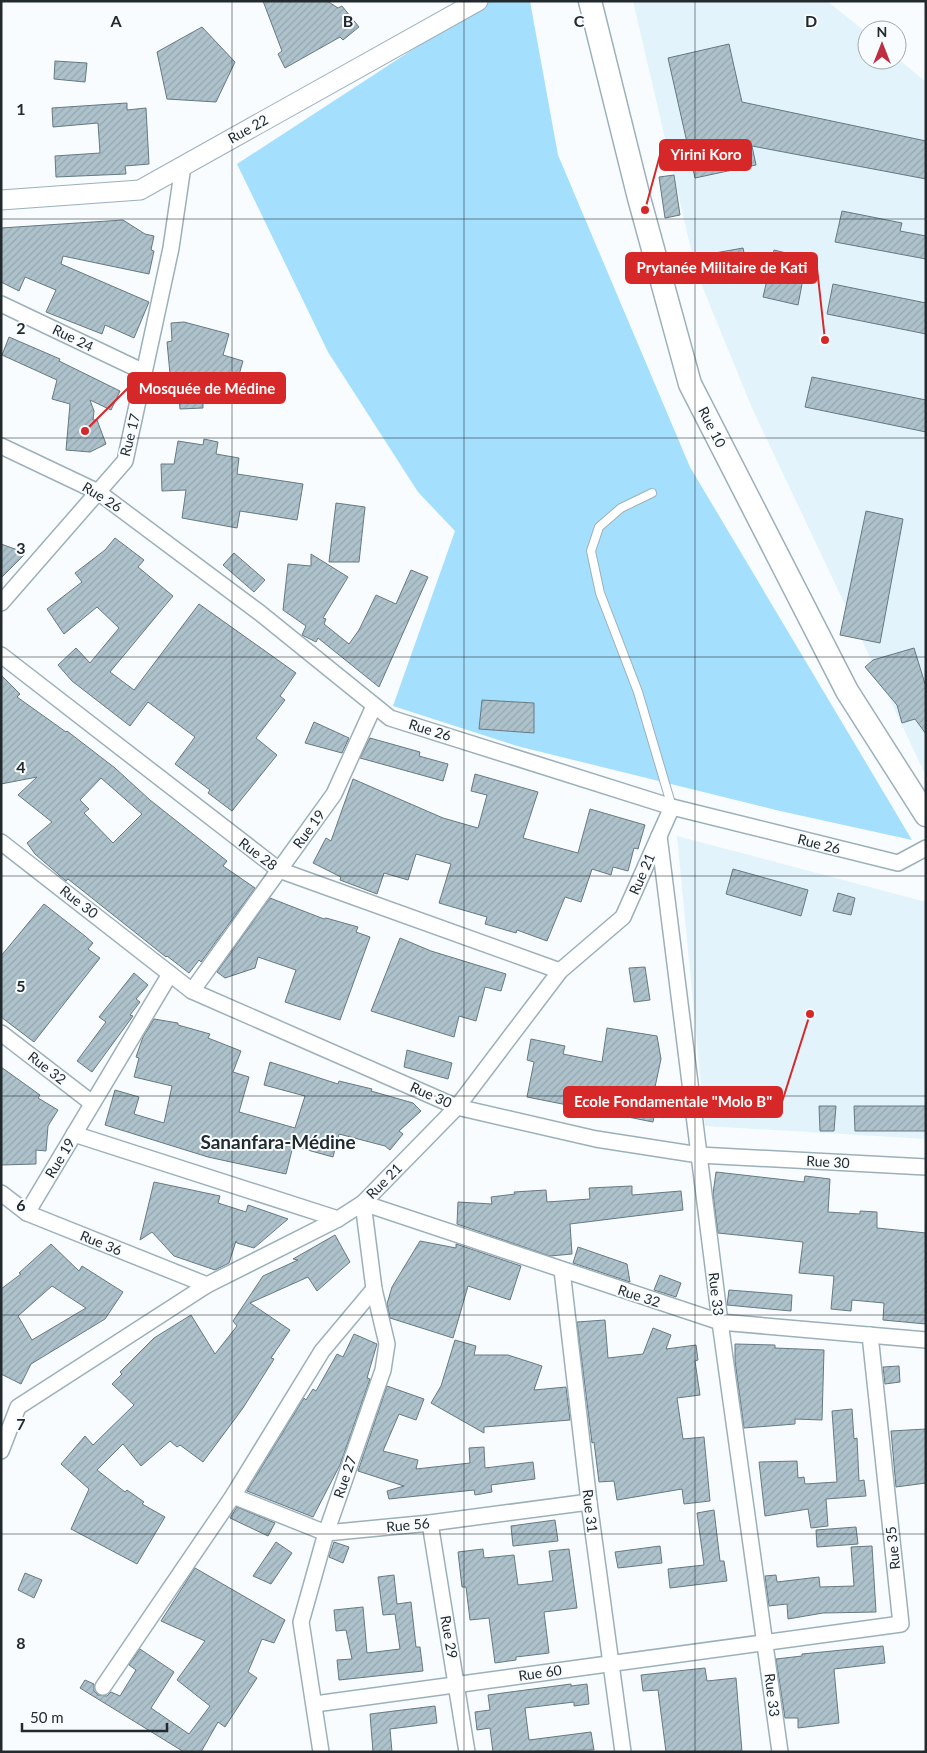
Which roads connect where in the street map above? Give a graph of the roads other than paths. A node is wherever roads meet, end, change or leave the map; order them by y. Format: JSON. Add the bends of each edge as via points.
{"nodes":[{"id":1,"x":478,"y":1,"type":"edge"},
{"id":2,"x":590,"y":1,"type":"edge"},
{"id":3,"x":183,"y":166,"type":"junction"},
{"id":4,"x":1,"y":200,"type":"edge"},
{"id":5,"x":1,"y":304,"type":"edge"},
{"id":6,"x":144,"y":372,"type":"junction"},
{"id":7,"x":1,"y":446,"type":"edge"},
{"id":8,"x":98,"y":492,"type":"junction"},
{"id":9,"x":652,"y":494,"type":"dead end"},
{"id":10,"x":1,"y":603,"type":"edge"},
{"id":11,"x":1,"y":655,"type":"edge"},
{"id":12,"x":374,"y":706,"type":"junction"},
{"id":13,"x":672,"y":807,"type":"junction"},
{"id":14,"x":926,"y":815,"type":"edge"},
{"id":15,"x":659,"y":836,"type":"junction"},
{"id":16,"x":1,"y":842,"type":"edge"},
{"id":17,"x":926,"y":848,"type":"edge"},
{"id":18,"x":279,"y":870,"type":"junction"},
{"id":19,"x":560,"y":971,"type":"junction"},
{"id":20,"x":170,"y":974,"type":"junction"},
{"id":21,"x":192,"y":991,"type":"junction"},
{"id":22,"x":1,"y":1033,"type":"edge"},
{"id":23,"x":92,"y":1104,"type":"junction"},
{"id":24,"x":457,"y":1107,"type":"junction"},
{"id":25,"x":74,"y":1134,"type":"junction"},
{"id":26,"x":699,"y":1155,"type":"junction"},
{"id":27,"x":926,"y":1167,"type":"edge"},
{"id":28,"x":1,"y":1193,"type":"edge"},
{"id":29,"x":363,"y":1203,"type":"junction"},
{"id":30,"x":27,"y":1213,"type":"junction"},
{"id":31,"x":338,"y":1220,"type":"junction"},
{"id":32,"x":562,"y":1270,"type":"junction"},
{"id":33,"x":207,"y":1285,"type":"junction"},
{"id":34,"x":374,"y":1290,"type":"junction"},
{"id":35,"x":720,"y":1322,"type":"junction"},
{"id":36,"x":870,"y":1335,"type":"junction"},
{"id":37,"x":926,"y":1340,"type":"edge"},
{"id":38,"x":1,"y":1451,"type":"edge"},
{"id":39,"x":233,"y":1496,"type":"junction"},
{"id":40,"x":589,"y":1502,"type":"junction"},
{"id":41,"x":430,"y":1523,"type":"junction"},
{"id":42,"x":326,"y":1533,"type":"junction"},
{"id":43,"x":765,"y":1642,"type":"junction"},
{"id":44,"x":610,"y":1664,"type":"junction"},
{"id":45,"x":457,"y":1684,"type":"junction"},
{"id":46,"x":103,"y":1687,"type":"dead end"},
{"id":47,"x":315,"y":1704,"type":"junction"},
{"id":48,"x":321,"y":1752,"type":"edge"},
{"id":49,"x":467,"y":1752,"type":"edge"},
{"id":50,"x":623,"y":1752,"type":"edge"},
{"id":51,"x":780,"y":1752,"type":"edge"}],
"edges":[{"from":1,"to":3,"type":"street","name":"Rue 22"},
{"from":2,"to":14,"type":"main road","name":"Rue 10","via":[[690,384],[847,691]]},
{"from":3,"to":4,"type":"street","name":"Rue 22","via":[[140,190]]},
{"from":3,"to":6,"type":"street","name":"Rue 17","via":[[171,248]]},
{"from":5,"to":6,"type":"street","name":"Rue 24"},
{"from":6,"to":8,"type":"street","name":"Rue 17","via":[[125,460]]},
{"from":7,"to":8,"type":"street","name":"Rue 26"},
{"from":8,"to":10,"type":"street","name":"Rue 17"},
{"from":8,"to":12,"type":"street","name":"Rue 26","via":[[260,613]]},
{"from":9,"to":13,"type":"lane","via":[[621,508],[600,527],[591,551],[600,593],[638,692]]},
{"from":11,"to":18,"type":"street","name":"Rue 28"},
{"from":12,"to":13,"type":"street","name":"Rue 26","via":[[390,718]]},
{"from":12,"to":18,"type":"street","name":"Rue 19","via":[[334,794]]},
{"from":13,"to":15,"type":"street","name":"Rue 21"},
{"from":13,"to":17,"type":"street","name":"Rue 26","via":[[898,864]]},
{"from":15,"to":19,"type":"street","name":"Rue 21","via":[[623,917]]},
{"from":15,"to":26,"type":"street","name":"Rue 33"},
{"from":16,"to":20,"type":"street","name":"Rue 30"},
{"from":18,"to":19,"type":"street","name":"Rue 28"},
{"from":18,"to":21,"type":"street","name":"Rue 19"},
{"from":19,"to":24,"type":"street","name":"Rue 21"},
{"from":20,"to":21,"type":"street","name":"Rue 30"},
{"from":20,"to":23,"type":"street","name":"Rue 19"},
{"from":21,"to":24,"type":"street","name":"Rue 30"},
{"from":22,"to":23,"type":"street","name":"Rue 32"},
{"from":23,"to":25,"type":"street","name":"Rue 19"},
{"from":24,"to":26,"type":"street","name":"Rue 30","via":[[596,1139]]},
{"from":24,"to":29,"type":"street","name":"Rue 21"},
{"from":25,"to":30,"type":"street","name":"Rue 19"},
{"from":25,"to":31,"type":"street"},
{"from":26,"to":27,"type":"street","name":"Rue 30"},
{"from":26,"to":35,"type":"street","name":"Rue 33"},
{"from":28,"to":30,"type":"street","name":"Rue 36"},
{"from":29,"to":31,"type":"street","name":"Rue 21"},
{"from":29,"to":32,"type":"street","name":"Rue 32"},
{"from":29,"to":34,"type":"street","name":"Rue 27"},
{"from":30,"to":33,"type":"street","name":"Rue 36"},
{"from":31,"to":33,"type":"street","name":"Rue 21"},
{"from":32,"to":35,"type":"street","name":"Rue 32"},
{"from":32,"to":40,"type":"street","name":"Rue 31"},
{"from":33,"to":38,"type":"street","name":"Rue 21","via":[[18,1407]]},
{"from":34,"to":39,"type":"street","via":[[322,1351]]},
{"from":34,"to":42,"type":"street","name":"Rue 27","via":[[387,1344],[383,1370]]},
{"from":35,"to":36,"type":"street","name":"Rue 32"},
{"from":35,"to":43,"type":"street","name":"Rue 33"},
{"from":36,"to":37,"type":"street","name":"Rue 32"},
{"from":36,"to":43,"type":"street","name":"Rue 35","via":[[901,1624]]},
{"from":39,"to":42,"type":"street","name":"Rue 56"},
{"from":39,"to":46,"type":"street"},
{"from":40,"to":41,"type":"street","name":"Rue 56"},
{"from":40,"to":44,"type":"street","name":"Rue 31"},
{"from":41,"to":42,"type":"street","name":"Rue 56"},
{"from":41,"to":45,"type":"street","name":"Rue 29"},
{"from":42,"to":47,"type":"street","name":"Rue 27","via":[[300,1622]]},
{"from":43,"to":44,"type":"street","name":"Rue 60"},
{"from":43,"to":51,"type":"street","name":"Rue 33"},
{"from":44,"to":45,"type":"street","name":"Rue 60"},
{"from":44,"to":50,"type":"street","name":"Rue 31"},
{"from":45,"to":47,"type":"street","name":"Rue 60"},
{"from":45,"to":49,"type":"street","name":"Rue 29"},
{"from":47,"to":48,"type":"street","name":"Rue 27"}]}
